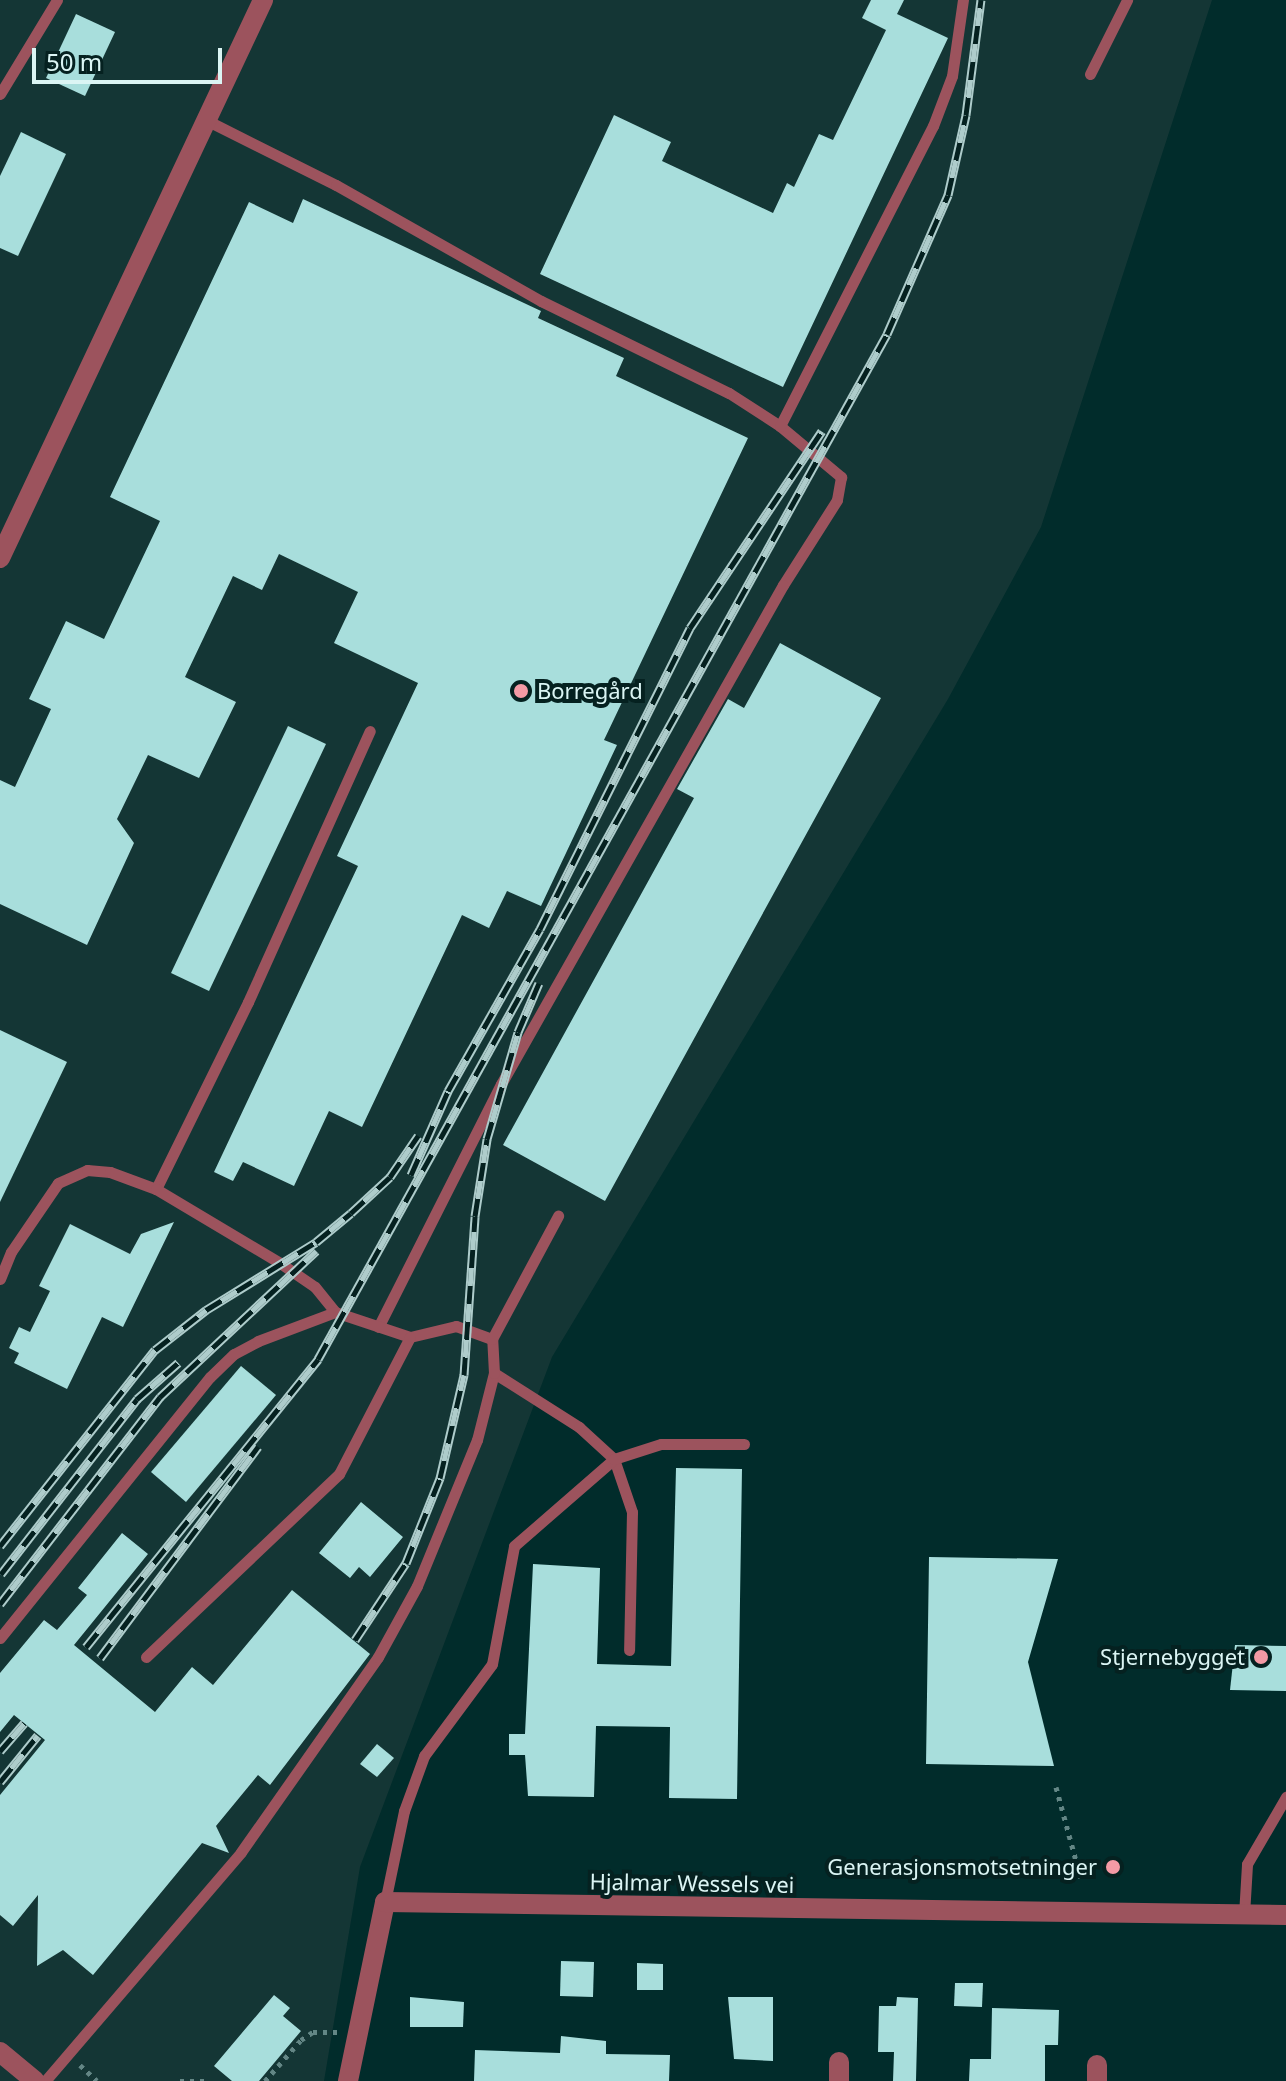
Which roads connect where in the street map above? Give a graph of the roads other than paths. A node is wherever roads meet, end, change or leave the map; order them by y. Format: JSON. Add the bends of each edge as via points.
{"nodes":[{"id":1,"x":57,"y":0,"type":"edge"},
{"id":2,"x":263,"y":0,"type":"edge"},
{"id":3,"x":963,"y":0,"type":"edge"},
{"id":4,"x":1127,"y":0,"type":"edge"},
{"id":5,"x":1090,"y":74,"type":"dead end"},
{"id":6,"x":0,"y":94,"type":"edge"},
{"id":7,"x":206,"y":120,"type":"junction"},
{"id":8,"x":780,"y":426,"type":"junction"},
{"id":9,"x":0,"y":558,"type":"edge"},
{"id":10,"x":370,"y":731,"type":"dead end"},
{"id":11,"x":156,"y":1189,"type":"junction"},
{"id":12,"x":558,"y":1216,"type":"dead end"},
{"id":13,"x":0,"y":1279,"type":"edge"},
{"id":14,"x":335,"y":1312,"type":"junction"},
{"id":15,"x":378,"y":1327,"type":"junction"},
{"id":16,"x":410,"y":1337,"type":"junction"},
{"id":17,"x":492,"y":1339,"type":"junction"},
{"id":18,"x":494,"y":1373,"type":"junction"},
{"id":19,"x":744,"y":1444,"type":"dead end"},
{"id":20,"x":614,"y":1459,"type":"junction"},
{"id":21,"x":0,"y":1638,"type":"edge"},
{"id":22,"x":629,"y":1650,"type":"dead end"},
{"id":23,"x":146,"y":1657,"type":"dead end"},
{"id":24,"x":1286,"y":1797,"type":"edge"},
{"id":25,"x":385,"y":1902,"type":"junction"},
{"id":26,"x":1244,"y":1915,"type":"junction"},
{"id":27,"x":1286,"y":1915,"type":"edge"},
{"id":28,"x":0,"y":2052,"type":"edge"},
{"id":29,"x":35,"y":2081,"type":"edge"},
{"id":30,"x":45,"y":2081,"type":"edge"},
{"id":31,"x":348,"y":2081,"type":"edge"}],
"edges":[{"from":1,"to":6,"type":"lane"},
{"from":2,"to":7,"type":"street"},
{"from":3,"to":8,"type":"lane","via":[[952,76],[933,126]]},
{"from":4,"to":5,"type":"lane"},
{"from":7,"to":8,"type":"lane","via":[[348,191],[541,301],[729,393]]},
{"from":7,"to":9,"type":"street"},
{"from":8,"to":15,"type":"lane","via":[[837,470],[842,485],[837,500],[783,585],[501,1084]]},
{"from":10,"to":11,"type":"lane","via":[[248,1002]]},
{"from":11,"to":13,"type":"lane","via":[[110,1172],[69,1174],[50,1192]]},
{"from":11,"to":14,"type":"lane","via":[[315,1287]]},
{"from":12,"to":17,"type":"lane"},
{"from":14,"to":15,"type":"lane"},
{"from":14,"to":21,"type":"lane","via":[[258,1341],[210,1377]]},
{"from":15,"to":16,"type":"lane"},
{"from":16,"to":17,"type":"lane","via":[[456,1326]]},
{"from":16,"to":23,"type":"lane","via":[[339,1474]]},
{"from":17,"to":18,"type":"lane"},
{"from":18,"to":20,"type":"lane","via":[[579,1427]]},
{"from":18,"to":30,"type":"lane","via":[[459,1490],[378,1657],[241,1852]]},
{"from":19,"to":20,"type":"lane","via":[[661,1444]]},
{"from":20,"to":22,"type":"lane","via":[[632,1512]]},
{"from":20,"to":25,"type":"lane","via":[[514,1546],[492,1664],[424,1756],[404,1811]]},
{"from":24,"to":26,"type":"lane","via":[[1247,1864]]},
{"from":25,"to":26,"type":"street","name":"Hjalmar Wessels vei"},
{"from":25,"to":31,"type":"street"},
{"from":26,"to":27,"type":"street","name":"Hjalmar Wessels vei"},
{"from":28,"to":29,"type":"street"}]}
